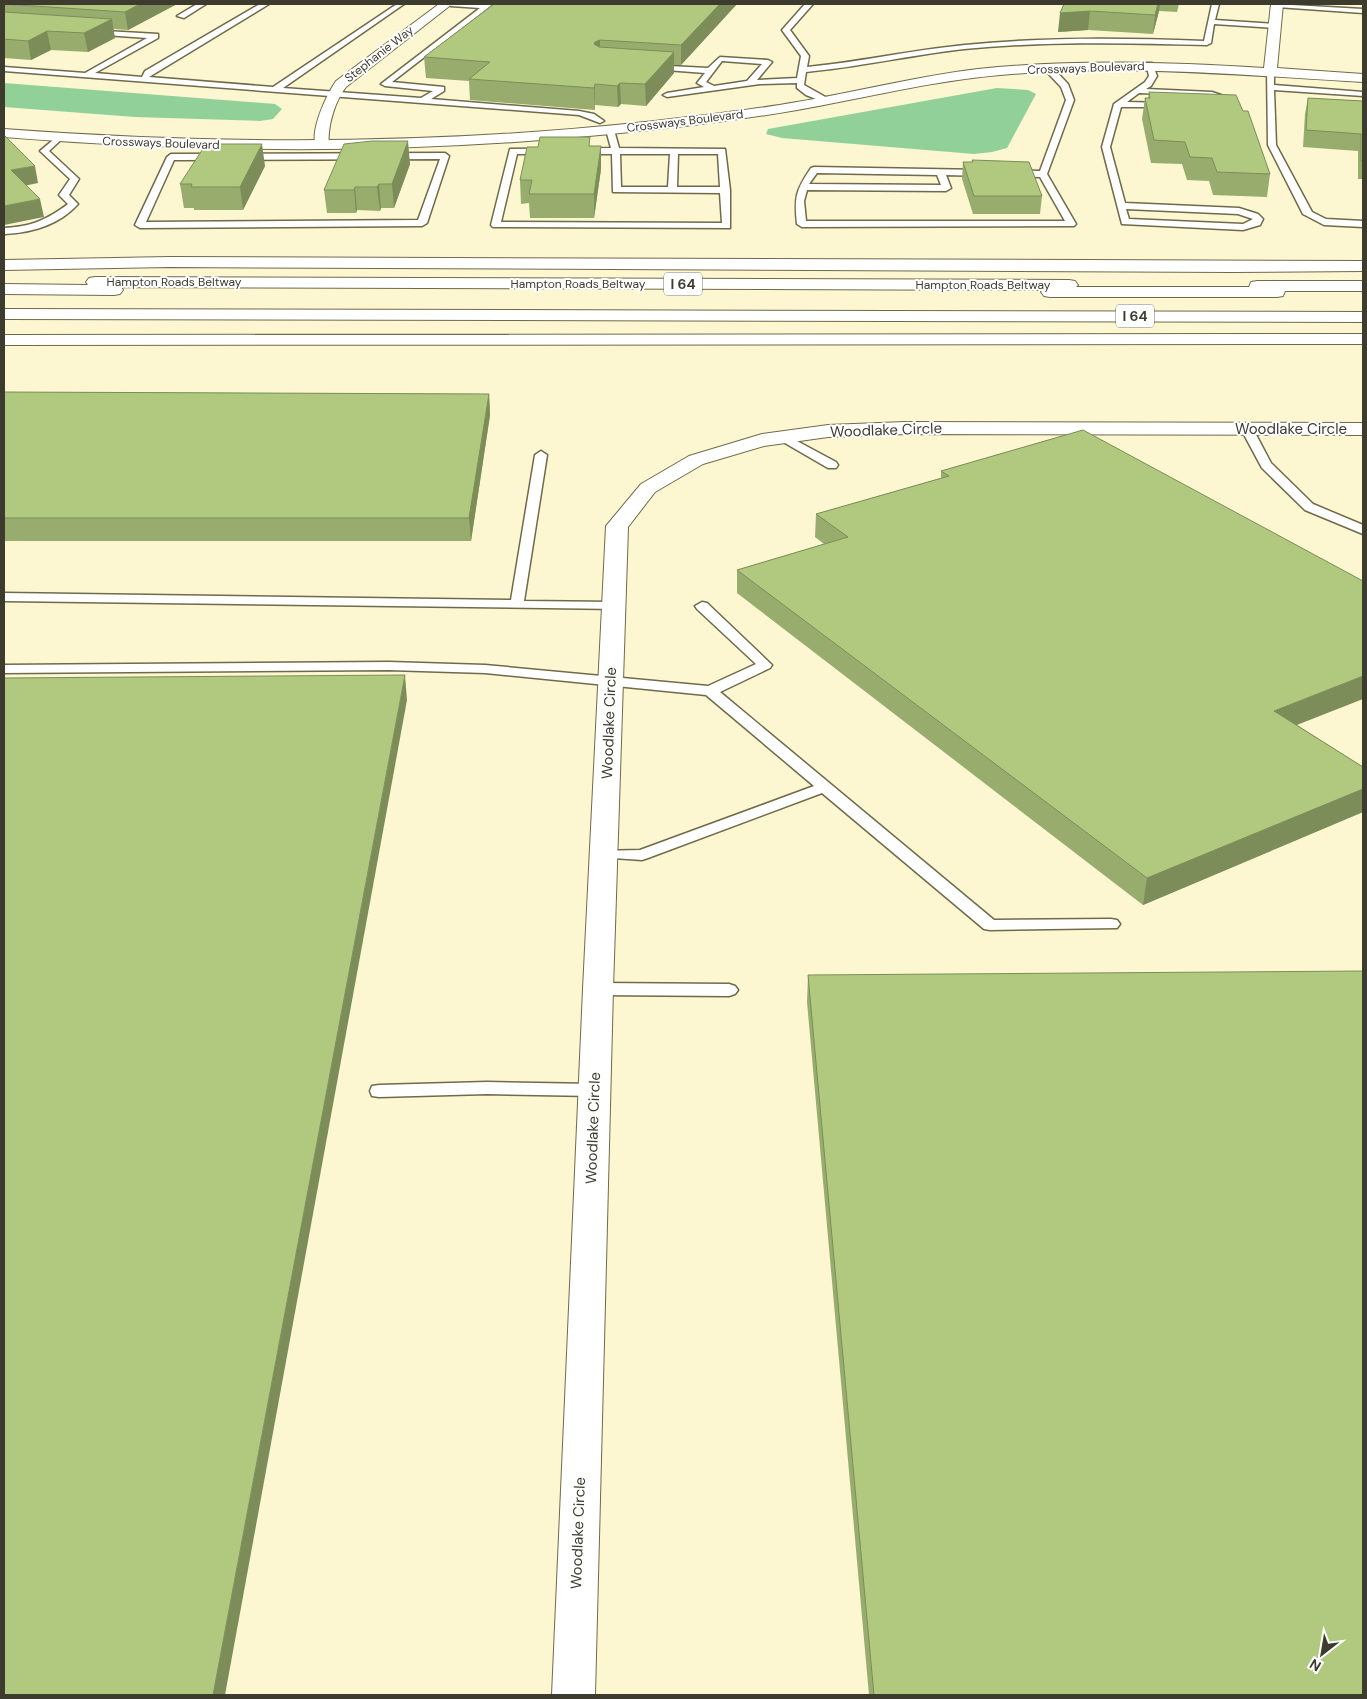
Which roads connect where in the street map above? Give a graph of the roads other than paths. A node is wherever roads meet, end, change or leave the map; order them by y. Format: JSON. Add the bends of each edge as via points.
{"nodes":[{"id":1,"x":202,"y":4,"type":"edge"},
{"id":2,"x":265,"y":4,"type":"edge"},
{"id":3,"x":401,"y":4,"type":"edge"},
{"id":4,"x":446,"y":4,"type":"edge"},
{"id":5,"x":451,"y":4,"type":"edge"},
{"id":6,"x":809,"y":4,"type":"edge"},
{"id":7,"x":1215,"y":4,"type":"edge"},
{"id":8,"x":1277,"y":4,"type":"edge"},
{"id":9,"x":488,"y":5,"type":"edge"},
{"id":10,"x":1363,"y":10,"type":"edge"},
{"id":11,"x":181,"y":16,"type":"dead end"},
{"id":12,"x":1212,"y":22,"type":"junction"},
{"id":13,"x":1275,"y":26,"type":"junction"},
{"id":14,"x":79,"y":31,"type":"edge"},
{"id":15,"x":4,"y":64,"type":"edge"},
{"id":16,"x":1149,"y":65,"type":"junction"},
{"id":17,"x":646,"y":67,"type":"edge"},
{"id":18,"x":1048,"y":68,"type":"junction"},
{"id":19,"x":1270,"y":68,"type":"junction"},
{"id":20,"x":4,"y":69,"type":"edge"},
{"id":21,"x":803,"y":70,"type":"junction"},
{"id":22,"x":1363,"y":70,"type":"edge"},
{"id":23,"x":25,"y":71,"type":"junction"},
{"id":24,"x":710,"y":71,"type":"junction"},
{"id":25,"x":87,"y":75,"type":"junction"},
{"id":26,"x":1363,"y":78,"type":"edge"},
{"id":27,"x":153,"y":80,"type":"junction"},
{"id":28,"x":801,"y":80,"type":"junction"},
{"id":29,"x":750,"y":83,"type":"junction"},
{"id":30,"x":1271,"y":87,"type":"junction"},
{"id":31,"x":712,"y":88,"type":"junction"},
{"id":32,"x":274,"y":90,"type":"junction"},
{"id":33,"x":1138,"y":91,"type":"junction"},
{"id":34,"x":809,"y":93,"type":"junction"},
{"id":35,"x":1363,"y":94,"type":"edge"},
{"id":36,"x":333,"y":95,"type":"junction"},
{"id":37,"x":667,"y":95,"type":"dead end"},
{"id":38,"x":826,"y":101,"type":"junction"},
{"id":39,"x":424,"y":102,"type":"junction"},
{"id":40,"x":1118,"y":104,"type":"junction"},
{"id":41,"x":1174,"y":106,"type":"edge"},
{"id":42,"x":1202,"y":106,"type":"edge"},
{"id":43,"x":4,"y":123,"type":"edge"},
{"id":44,"x":605,"y":125,"type":"junction"},
{"id":45,"x":4,"y":133,"type":"edge"},
{"id":46,"x":59,"y":138,"type":"junction"},
{"id":47,"x":322,"y":146,"type":"junction"},
{"id":48,"x":616,"y":152,"type":"junction"},
{"id":49,"x":674,"y":152,"type":"junction"},
{"id":50,"x":941,"y":172,"type":"junction"},
{"id":51,"x":1043,"y":174,"type":"junction"},
{"id":52,"x":802,"y":187,"type":"junction"},
{"id":53,"x":672,"y":190,"type":"junction"},
{"id":54,"x":725,"y":190,"type":"junction"},
{"id":55,"x":1121,"y":206,"type":"junction"},
{"id":56,"x":1363,"y":224,"type":"edge"},
{"id":57,"x":4,"y":231,"type":"edge"},
{"id":58,"x":4,"y":251,"type":"edge"},
{"id":59,"x":1363,"y":252,"type":"edge"},
{"id":60,"x":4,"y":265,"type":"edge"},
{"id":61,"x":1363,"y":266,"type":"edge"},
{"id":62,"x":4,"y":282,"type":"edge"},
{"id":63,"x":1363,"y":286,"type":"edge"},
{"id":64,"x":4,"y":290,"type":"edge"},
{"id":65,"x":1363,"y":293,"type":"edge"},
{"id":66,"x":4,"y":304,"type":"edge"},
{"id":67,"x":1363,"y":306,"type":"edge"},
{"id":68,"x":4,"y":314,"type":"edge"},
{"id":69,"x":907,"y":316,"type":"junction"},
{"id":70,"x":1363,"y":317,"type":"edge"},
{"id":71,"x":1363,"y":333,"type":"edge"},
{"id":72,"x":1363,"y":339,"type":"edge"},
{"id":73,"x":4,"y":340,"type":"edge"},
{"id":74,"x":436,"y":341,"type":"junction"},
{"id":75,"x":1363,"y":355,"type":"edge"},
{"id":76,"x":1247,"y":429,"type":"junction"},
{"id":77,"x":1363,"y":429,"type":"edge"},
{"id":78,"x":782,"y":437,"type":"junction"},
{"id":79,"x":541,"y":455,"type":"dead end"},
{"id":80,"x":832,"y":465,"type":"dead end"},
{"id":81,"x":1363,"y":530,"type":"edge"},
{"id":82,"x":4,"y":597,"type":"edge"},
{"id":83,"x":517,"y":604,"type":"junction"},
{"id":84,"x":614,"y":606,"type":"junction"},
{"id":85,"x":702,"y":606,"type":"dead end"},
{"id":86,"x":4,"y":668,"type":"edge"},
{"id":87,"x":611,"y":680,"type":"junction"},
{"id":88,"x":710,"y":691,"type":"junction"},
{"id":89,"x":824,"y":787,"type":"junction"},
{"id":90,"x":604,"y":854,"type":"junction"},
{"id":91,"x":1111,"y":924,"type":"dead end"},
{"id":92,"x":598,"y":989,"type":"junction"},
{"id":93,"x":729,"y":990,"type":"dead end"},
{"id":94,"x":594,"y":1090,"type":"junction"},
{"id":95,"x":379,"y":1091,"type":"dead end"},
{"id":96,"x":573,"y":1695,"type":"edge"}],
"edges":[{"from":1,"to":11,"type":"lane"},
{"from":2,"to":27,"type":"lane","via":[[144,76],[144,79]]},
{"from":3,"to":32,"type":"lane"},
{"from":4,"to":36,"type":"main road","name":"Stephanie Way","via":[[394,41],[341,84]]},
{"from":5,"to":9,"type":"lane"},
{"from":6,"to":21,"type":"lane","via":[[786,30],[805,56]]},
{"from":7,"to":12,"type":"lane"},
{"from":8,"to":10,"type":"lane"},
{"from":8,"to":13,"type":"main road"},
{"from":9,"to":39,"type":"lane","via":[[385,84],[441,89]]},
{"from":12,"to":13,"type":"lane"},
{"from":12,"to":21,"type":"lane","via":[[1207,43],[1096,41],[974,46]]},
{"from":13,"to":19,"type":"main road"},
{"from":14,"to":25,"type":"lane","via":[[155,36]]},
{"from":15,"to":23,"type":"lane"},
{"from":16,"to":18,"type":"main road","name":"Crossways Boulevard"},
{"from":16,"to":19,"type":"main road","name":"Crossways Boulevard"},
{"from":16,"to":33,"type":"lane","via":[[1153,76]]},
{"from":17,"to":24,"type":"lane"},
{"from":18,"to":38,"type":"main road","name":"Crossways Boulevard","via":[[944,79]]},
{"from":18,"to":51,"type":"lane","via":[[1065,86],[1070,100]]},
{"from":19,"to":22,"type":"main road","name":"Crossways Boulevard"},
{"from":19,"to":26,"type":"main road","name":"Crossways Boulevard"},
{"from":19,"to":30,"type":"lane"},
{"from":19,"to":34,"type":"main road","name":"Crossways Boulevard","via":[[1155,58],[1052,59],[944,69]]},
{"from":20,"to":23,"type":"lane"},
{"from":21,"to":28,"type":"lane"},
{"from":23,"to":25,"type":"lane"},
{"from":24,"to":29,"type":"lane","via":[[720,59],[768,62]]},
{"from":24,"to":31,"type":"lane","via":[[701,83]]},
{"from":25,"to":27,"type":"lane"},
{"from":27,"to":32,"type":"lane"},
{"from":28,"to":29,"type":"lane"},
{"from":28,"to":34,"type":"lane","via":[[800,86]]},
{"from":29,"to":31,"type":"lane"},
{"from":30,"to":35,"type":"lane"},
{"from":30,"to":56,"type":"lane","via":[[1272,145],[1308,214],[1324,222]]},
{"from":31,"to":37,"type":"lane"},
{"from":32,"to":36,"type":"lane"},
{"from":33,"to":40,"type":"lane"},
{"from":33,"to":42,"type":"lane","via":[[1207,93],[1220,101],[1216,105]]},
{"from":34,"to":38,"type":"lane"},
{"from":34,"to":44,"type":"main road","name":"Crossways Boulevard"},
{"from":36,"to":39,"type":"lane"},
{"from":36,"to":47,"type":"main road","name":"Stephanie Way"},
{"from":38,"to":44,"type":"main road","name":"Crossways Boulevard","via":[[741,114]]},
{"from":39,"to":44,"type":"lane","via":[[579,113]]},
{"from":40,"to":41,"type":"lane"},
{"from":40,"to":55,"type":"lane","via":[[1106,147]]},
{"from":43,"to":47,"type":"main road","name":"Crossways Boulevard"},
{"from":44,"to":47,"type":"main road","name":"Crossways Boulevard","via":[[468,140]]},
{"from":44,"to":48,"type":"lane"},
{"from":45,"to":46,"type":"main road","name":"Crossways Boulevard"},
{"from":46,"to":47,"type":"main road","name":"Crossways Boulevard"},
{"from":46,"to":57,"type":"lane","via":[[44,151],[75,179],[64,195],[73,204],[52,222]]},
{"from":47,"to":47,"type":"lane","via":[[171,157],[140,225],[422,223],[445,156]]},
{"from":48,"to":49,"type":"lane"},
{"from":48,"to":53,"type":"lane","via":[[616,190]]},
{"from":48,"to":54,"type":"lane","via":[[513,151],[496,225],[727,226]]},
{"from":49,"to":53,"type":"lane"},
{"from":49,"to":54,"type":"lane","via":[[722,151]]},
{"from":50,"to":51,"type":"lane"},
{"from":50,"to":52,"type":"lane","via":[[814,170]]},
{"from":50,"to":52,"type":"lane","via":[[946,188]]},
{"from":51,"to":52,"type":"lane","via":[[1071,224],[802,224],[798,196]]},
{"from":53,"to":54,"type":"lane"},
{"from":55,"to":55,"type":"lane","via":[[1239,211],[1258,219],[1256,223],[1243,227],[1125,222]]},
{"from":58,"to":59,"type":"main road"},
{"from":60,"to":61,"type":"main road","via":[[178,262]]},
{"from":62,"to":63,"type":"main road","name":"Hampton Roads Beltway","number":"I 64"},
{"from":64,"to":65,"type":"main road"},
{"from":66,"to":67,"type":"main road"},
{"from":68,"to":69,"type":"main road","number":"I 64"},
{"from":69,"to":70,"type":"main road","number":"I 64"},
{"from":69,"to":71,"type":"main road"},
{"from":72,"to":74,"type":"main road"},
{"from":73,"to":74,"type":"main road"},
{"from":74,"to":75,"type":"main road","via":[[718,351]]},
{"from":76,"to":77,"type":"main road","name":"Woodlake Circle"},
{"from":76,"to":78,"type":"main road","name":"Woodlake Circle","via":[[905,428],[828,431]]},
{"from":76,"to":81,"type":"lane","via":[[1266,465],[1308,507]]},
{"from":78,"to":80,"type":"lane"},
{"from":78,"to":84,"type":"main road","name":"Woodlake Circle","via":[[696,460],[648,488],[617,526]]},
{"from":79,"to":83,"type":"lane"},
{"from":82,"to":83,"type":"lane"},
{"from":83,"to":84,"type":"lane"},
{"from":84,"to":87,"type":"main road","name":"Woodlake Circle"},
{"from":85,"to":88,"type":"lane","via":[[765,665]]},
{"from":86,"to":87,"type":"lane","via":[[389,666],[485,669]]},
{"from":87,"to":88,"type":"lane"},
{"from":87,"to":90,"type":"main road","name":"Woodlake Circle"},
{"from":88,"to":89,"type":"lane"},
{"from":89,"to":90,"type":"lane","via":[[642,855]]},
{"from":89,"to":91,"type":"lane","via":[[990,925]]},
{"from":90,"to":92,"type":"main road","name":"Woodlake Circle"},
{"from":92,"to":93,"type":"lane"},
{"from":92,"to":94,"type":"main road","name":"Woodlake Circle"},
{"from":94,"to":95,"type":"lane"},
{"from":94,"to":96,"type":"main road","name":"Woodlake Circle"}]}
